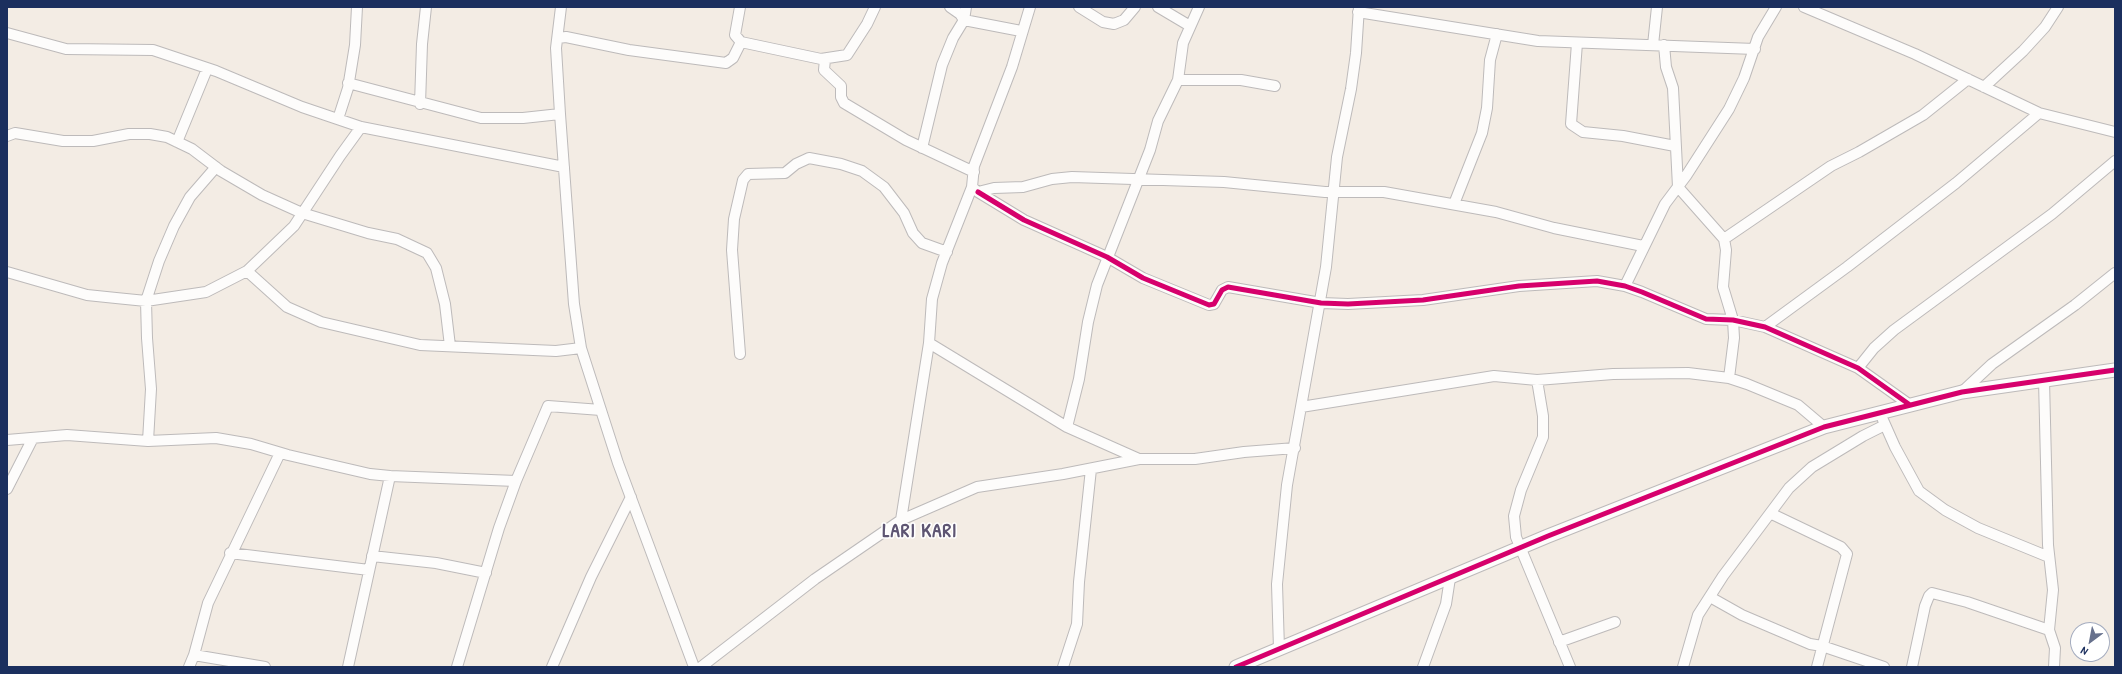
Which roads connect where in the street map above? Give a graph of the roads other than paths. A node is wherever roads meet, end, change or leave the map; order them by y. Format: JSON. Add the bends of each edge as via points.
{"nodes":[{"id":1,"x":357,"y":7,"type":"edge"},
{"id":2,"x":426,"y":7,"type":"edge"},
{"id":3,"x":561,"y":7,"type":"edge"},
{"id":4,"x":740,"y":7,"type":"edge"},
{"id":5,"x":875,"y":7,"type":"edge"},
{"id":6,"x":950,"y":7,"type":"edge"},
{"id":7,"x":966,"y":7,"type":"edge"},
{"id":8,"x":1030,"y":7,"type":"edge"},
{"id":9,"x":1079,"y":7,"type":"edge"},
{"id":10,"x":1135,"y":7,"type":"edge"},
{"id":11,"x":1158,"y":7,"type":"edge"},
{"id":12,"x":1199,"y":7,"type":"edge"},
{"id":13,"x":1656,"y":7,"type":"edge"},
{"id":14,"x":1776,"y":7,"type":"edge"},
{"id":15,"x":1804,"y":7,"type":"edge"},
{"id":16,"x":2058,"y":7,"type":"edge"},
{"id":17,"x":1359,"y":9,"type":"edge"},
{"id":18,"x":964,"y":20,"type":"junction"},
{"id":19,"x":1190,"y":26,"type":"junction"},
{"id":20,"x":1021,"y":31,"type":"junction"},
{"id":21,"x":7,"y":33,"type":"edge"},
{"id":22,"x":1497,"y":34,"type":"junction"},
{"id":23,"x":558,"y":38,"type":"junction"},
{"id":24,"x":741,"y":42,"type":"junction"},
{"id":25,"x":1577,"y":43,"type":"junction"},
{"id":26,"x":1653,"y":45,"type":"junction"},
{"id":27,"x":1664,"y":46,"type":"junction"},
{"id":28,"x":1755,"y":49,"type":"junction"},
{"id":29,"x":825,"y":59,"type":"junction"},
{"id":30,"x":207,"y":68,"type":"junction"},
{"id":31,"x":1968,"y":79,"type":"junction"},
{"id":32,"x":1178,"y":80,"type":"junction"},
{"id":33,"x":348,"y":83,"type":"junction"},
{"id":34,"x":1275,"y":86,"type":"dead end"},
{"id":35,"x":1984,"y":87,"type":"junction"},
{"id":36,"x":420,"y":104,"type":"junction"},
{"id":37,"x":2039,"y":113,"type":"junction"},
{"id":38,"x":560,"y":114,"type":"junction"},
{"id":39,"x":338,"y":119,"type":"junction"},
{"id":40,"x":362,"y":127,"type":"junction"},
{"id":41,"x":2115,"y":132,"type":"edge"},
{"id":42,"x":7,"y":136,"type":"edge"},
{"id":43,"x":177,"y":142,"type":"junction"},
{"id":44,"x":1675,"y":146,"type":"junction"},
{"id":45,"x":922,"y":148,"type":"junction"},
{"id":46,"x":2115,"y":161,"type":"edge"},
{"id":47,"x":216,"y":167,"type":"junction"},
{"id":48,"x":564,"y":167,"type":"junction"},
{"id":49,"x":974,"y":172,"type":"junction"},
{"id":50,"x":1138,"y":179,"type":"junction"},
{"id":51,"x":1678,"y":187,"type":"junction"},
{"id":52,"x":975,"y":189,"type":"junction"},
{"id":53,"x":1334,"y":190,"type":"junction"},
{"id":54,"x":1454,"y":204,"type":"junction"},
{"id":55,"x":302,"y":213,"type":"junction"},
{"id":56,"x":1724,"y":239,"type":"junction"},
{"id":57,"x":1643,"y":246,"type":"junction"},
{"id":58,"x":947,"y":252,"type":"junction"},
{"id":59,"x":1107,"y":257,"type":"junction"},
{"id":60,"x":246,"y":271,"type":"junction"},
{"id":61,"x":7,"y":272,"type":"edge"},
{"id":62,"x":2115,"y":273,"type":"edge"},
{"id":63,"x":1625,"y":286,"type":"junction"},
{"id":64,"x":146,"y":301,"type":"junction"},
{"id":65,"x":1320,"y":304,"type":"junction"},
{"id":66,"x":1733,"y":320,"type":"junction"},
{"id":67,"x":1765,"y":327,"type":"junction"},
{"id":68,"x":929,"y":343,"type":"junction"},
{"id":69,"x":450,"y":346,"type":"junction"},
{"id":70,"x":581,"y":348,"type":"junction"},
{"id":71,"x":740,"y":354,"type":"dead end"},
{"id":72,"x":1858,"y":368,"type":"junction"},
{"id":73,"x":2115,"y":370,"type":"edge"},
{"id":74,"x":1729,"y":378,"type":"junction"},
{"id":75,"x":1537,"y":380,"type":"junction"},
{"id":76,"x":2044,"y":380,"type":"junction"},
{"id":77,"x":1962,"y":392,"type":"junction"},
{"id":78,"x":1910,"y":405,"type":"junction"},
{"id":79,"x":1300,"y":408,"type":"junction"},
{"id":80,"x":601,"y":410,"type":"junction"},
{"id":81,"x":1880,"y":412,"type":"junction"},
{"id":82,"x":1886,"y":425,"type":"junction"},
{"id":83,"x":1066,"y":427,"type":"junction"},
{"id":84,"x":1824,"y":427,"type":"junction"},
{"id":85,"x":33,"y":438,"type":"junction"},
{"id":86,"x":7,"y":440,"type":"edge"},
{"id":87,"x":148,"y":441,"type":"junction"},
{"id":88,"x":1295,"y":448,"type":"junction"},
{"id":89,"x":280,"y":453,"type":"junction"},
{"id":90,"x":1139,"y":459,"type":"junction"},
{"id":91,"x":1091,"y":469,"type":"junction"},
{"id":92,"x":390,"y":476,"type":"junction"},
{"id":93,"x":516,"y":481,"type":"junction"},
{"id":94,"x":7,"y":489,"type":"edge"},
{"id":95,"x":631,"y":497,"type":"junction"},
{"id":96,"x":1772,"y":514,"type":"junction"},
{"id":97,"x":901,"y":520,"type":"junction"},
{"id":98,"x":1521,"y":548,"type":"junction"},
{"id":99,"x":230,"y":553,"type":"junction"},
{"id":100,"x":372,"y":556,"type":"junction"},
{"id":101,"x":2049,"y":557,"type":"junction"},
{"id":102,"x":369,"y":570,"type":"junction"},
{"id":103,"x":486,"y":573,"type":"junction"},
{"id":104,"x":1450,"y":578,"type":"junction"},
{"id":105,"x":1710,"y":597,"type":"junction"},
{"id":106,"x":1615,"y":622,"type":"dead end"},
{"id":107,"x":2049,"y":630,"type":"junction"},
{"id":108,"x":1559,"y":642,"type":"junction"},
{"id":109,"x":1822,"y":646,"type":"junction"},
{"id":110,"x":1279,"y":649,"type":"junction"},
{"id":111,"x":194,"y":655,"type":"junction"},
{"id":112,"x":1243,"y":666,"type":"edge"},
{"id":113,"x":189,"y":667,"type":"edge"},
{"id":114,"x":266,"y":667,"type":"edge"},
{"id":115,"x":348,"y":667,"type":"edge"},
{"id":116,"x":457,"y":667,"type":"edge"},
{"id":117,"x":552,"y":667,"type":"edge"},
{"id":118,"x":694,"y":667,"type":"edge"},
{"id":119,"x":701,"y":667,"type":"edge"},
{"id":120,"x":1063,"y":667,"type":"edge"},
{"id":121,"x":1423,"y":667,"type":"edge"},
{"id":122,"x":1570,"y":667,"type":"edge"},
{"id":123,"x":1683,"y":667,"type":"edge"},
{"id":124,"x":1817,"y":667,"type":"edge"},
{"id":125,"x":1884,"y":667,"type":"edge"},
{"id":126,"x":1912,"y":667,"type":"edge"},
{"id":127,"x":2054,"y":667,"type":"edge"}],
"edges":[{"from":1,"to":33,"type":"street","via":[[355,45]]},
{"from":2,"to":36,"type":"street"},
{"from":3,"to":23,"type":"street"},
{"from":4,"to":24,"type":"street","via":[[735,35]]},
{"from":5,"to":29,"type":"street","via":[[868,24],[848,55]]},
{"from":6,"to":18,"type":"street"},
{"from":7,"to":18,"type":"street"},
{"from":8,"to":20,"type":"street"},
{"from":9,"to":10,"type":"street","via":[[1097,19],[1114,24],[1124,20]]},
{"from":11,"to":19,"type":"street"},
{"from":12,"to":19,"type":"street"},
{"from":13,"to":26,"type":"street"},
{"from":14,"to":28,"type":"street","via":[[1758,37]]},
{"from":15,"to":31,"type":"street"},
{"from":16,"to":35,"type":"street","via":[[2045,27],[2023,51]]},
{"from":17,"to":22,"type":"street"},
{"from":17,"to":53,"type":"street","via":[[1356,53],[1337,157]]},
{"from":18,"to":20,"type":"street"},
{"from":18,"to":45,"type":"street","via":[[942,64]]},
{"from":19,"to":32,"type":"street","via":[[1183,43]]},
{"from":20,"to":49,"type":"street","via":[[1012,67],[974,166]]},
{"from":21,"to":30,"type":"street","via":[[66,48],[153,50]]},
{"from":22,"to":25,"type":"street","via":[[1538,41]]},
{"from":22,"to":54,"type":"street","via":[[1489,66],[1487,108],[1482,133]]},
{"from":23,"to":24,"type":"street","via":[[566,37],[628,50],[726,64],[733,58]]},
{"from":23,"to":38,"type":"street","via":[[556,48]]},
{"from":24,"to":29,"type":"street"},
{"from":25,"to":26,"type":"street"},
{"from":25,"to":44,"type":"street","via":[[1571,124],[1583,132],[1630,137]]},
{"from":26,"to":27,"type":"street"},
{"from":27,"to":28,"type":"street"},
{"from":27,"to":44,"type":"street","via":[[1666,67],[1673,88]]},
{"from":28,"to":51,"type":"street","via":[[1729,109]]},
{"from":29,"to":45,"type":"street","via":[[824,70],[841,86],[841,98],[844,103]]},
{"from":30,"to":39,"type":"street"},
{"from":30,"to":43,"type":"street"},
{"from":31,"to":35,"type":"street"},
{"from":31,"to":56,"type":"street","via":[[1923,115],[1831,166]]},
{"from":32,"to":34,"type":"street","via":[[1241,80]]},
{"from":32,"to":50,"type":"street","via":[[1158,121]]},
{"from":33,"to":36,"type":"street"},
{"from":33,"to":39,"type":"street"},
{"from":35,"to":37,"type":"street"},
{"from":36,"to":38,"type":"street","via":[[481,118],[523,118]]},
{"from":37,"to":41,"type":"street"},
{"from":37,"to":67,"type":"street","via":[[1956,183]]},
{"from":38,"to":48,"type":"street"},
{"from":39,"to":40,"type":"street"},
{"from":40,"to":48,"type":"street"},
{"from":40,"to":55,"type":"street"},
{"from":42,"to":43,"type":"street","via":[[15,133],[63,141],[93,141],[130,134],[150,134]]},
{"from":43,"to":47,"type":"street"},
{"from":44,"to":51,"type":"street"},
{"from":45,"to":49,"type":"street"},
{"from":46,"to":72,"type":"street","via":[[2040,223],[1894,330],[1874,348]]},
{"from":47,"to":55,"type":"street","via":[[262,195]]},
{"from":47,"to":64,"type":"street","via":[[190,197],[174,226]]},
{"from":48,"to":70,"type":"street","via":[[574,304]]},
{"from":49,"to":52,"type":"street"},
{"from":50,"to":52,"type":"street","via":[[1072,177],[1052,179],[1023,187]]},
{"from":50,"to":53,"type":"street","via":[[1224,182],[1292,190]]},
{"from":50,"to":59,"type":"street"},
{"from":51,"to":56,"type":"street"},
{"from":51,"to":57,"type":"street","via":[[1665,204]]},
{"from":52,"to":58,"type":"street"},
{"from":52,"to":59,"type":"street","via":[[1024,220]]},
{"from":53,"to":54,"type":"street","via":[[1384,192]]},
{"from":53,"to":65,"type":"street"},
{"from":54,"to":57,"type":"street","via":[[1496,212],[1561,230]]},
{"from":55,"to":60,"type":"street","via":[[294,226]]},
{"from":55,"to":69,"type":"street","via":[[397,239],[426,253],[436,268],[445,304]]},
{"from":56,"to":66,"type":"street","via":[[1726,250],[1723,287]]},
{"from":57,"to":63,"type":"street"},
{"from":58,"to":68,"type":"street","via":[[932,299]]},
{"from":58,"to":71,"type":"street","via":[[922,242],[913,233],[904,214],[884,187],[862,171],[809,158],[785,173],[748,174],[743,180],[734,218],[732,250]]},
{"from":59,"to":65,"type":"street","via":[[1143,278],[1209,304],[1214,304],[1222,290],[1228,287]]},
{"from":59,"to":83,"type":"street","via":[[1095,292],[1079,379]]},
{"from":60,"to":64,"type":"street","via":[[206,292]]},
{"from":60,"to":69,"type":"street","via":[[287,307],[321,322],[420,345]]},
{"from":61,"to":64,"type":"street","via":[[87,295]]},
{"from":62,"to":77,"type":"street","via":[[1992,364]]},
{"from":63,"to":65,"type":"street","via":[[1597,281],[1519,286],[1422,300]]},
{"from":63,"to":66,"type":"street","via":[[1706,319]]},
{"from":64,"to":87,"type":"street","via":[[146,338],[151,389]]},
{"from":65,"to":79,"type":"street"},
{"from":66,"to":67,"type":"street"},
{"from":66,"to":74,"type":"street","via":[[1734,338]]},
{"from":67,"to":72,"type":"street"},
{"from":68,"to":83,"type":"street"},
{"from":68,"to":97,"type":"street"},
{"from":69,"to":70,"type":"street","via":[[556,351]]},
{"from":70,"to":80,"type":"street"},
{"from":72,"to":78,"type":"street"},
{"from":73,"to":76,"type":"street"},
{"from":74,"to":75,"type":"street","via":[[1688,373],[1613,374]]},
{"from":74,"to":84,"type":"street","via":[[1798,405]]},
{"from":75,"to":79,"type":"street","via":[[1494,376]]},
{"from":75,"to":98,"type":"street","via":[[1543,416],[1543,437],[1521,490],[1514,516],[1516,537]]},
{"from":76,"to":77,"type":"street"},
{"from":76,"to":101,"type":"street"},
{"from":77,"to":78,"type":"street"},
{"from":78,"to":81,"type":"street"},
{"from":79,"to":88,"type":"street"},
{"from":80,"to":93,"type":"street","via":[[548,406]]},
{"from":80,"to":95,"type":"street"},
{"from":81,"to":82,"type":"street"},
{"from":81,"to":84,"type":"street"},
{"from":82,"to":96,"type":"street","via":[[1812,467],[1789,488]]},
{"from":82,"to":101,"type":"street","via":[[1919,491],[1945,510],[1978,528]]},
{"from":83,"to":90,"type":"street"},
{"from":84,"to":98,"type":"street","via":[[1770,446]]},
{"from":85,"to":86,"type":"street"},
{"from":85,"to":87,"type":"street","via":[[67,435]]},
{"from":85,"to":94,"type":"street"},
{"from":87,"to":89,"type":"street","via":[[216,438],[251,444]]},
{"from":88,"to":90,"type":"street","via":[[1195,459]]},
{"from":88,"to":110,"type":"street","via":[[1287,485],[1277,584]]},
{"from":89,"to":92,"type":"street"},
{"from":89,"to":99,"type":"street"},
{"from":90,"to":91,"type":"street"},
{"from":91,"to":97,"type":"street","via":[[977,487]]},
{"from":91,"to":120,"type":"street","via":[[1077,624]]},
{"from":92,"to":93,"type":"street"},
{"from":92,"to":100,"type":"street"},
{"from":93,"to":103,"type":"street"},
{"from":95,"to":117,"type":"street","via":[[591,577]]},
{"from":95,"to":118,"type":"street"},
{"from":96,"to":105,"type":"street","via":[[1723,576]]},
{"from":96,"to":109,"type":"street","via":[[1841,547],[1847,554]]},
{"from":97,"to":119,"type":"street","via":[[815,579]]},
{"from":98,"to":104,"type":"street"},
{"from":98,"to":108,"type":"street"},
{"from":99,"to":102,"type":"street"},
{"from":99,"to":111,"type":"street","via":[[208,603]]},
{"from":100,"to":102,"type":"street"},
{"from":100,"to":103,"type":"street","via":[[436,563]]},
{"from":101,"to":107,"type":"street","via":[[2053,590]]},
{"from":102,"to":115,"type":"street"},
{"from":103,"to":116,"type":"street"},
{"from":104,"to":110,"type":"street"},
{"from":104,"to":121,"type":"street","via":[[1446,604]]},
{"from":105,"to":109,"type":"street","via":[[1742,615],[1810,644]]},
{"from":105,"to":123,"type":"street","via":[[1698,615]]},
{"from":106,"to":108,"type":"street"},
{"from":107,"to":126,"type":"street","via":[[1932,593],[1925,606]]},
{"from":107,"to":127,"type":"street","via":[[2055,648]]},
{"from":108,"to":122,"type":"street"},
{"from":109,"to":124,"type":"street"},
{"from":109,"to":125,"type":"street"},
{"from":110,"to":112,"type":"street"},
{"from":111,"to":113,"type":"street"},
{"from":111,"to":114,"type":"street"}]}
